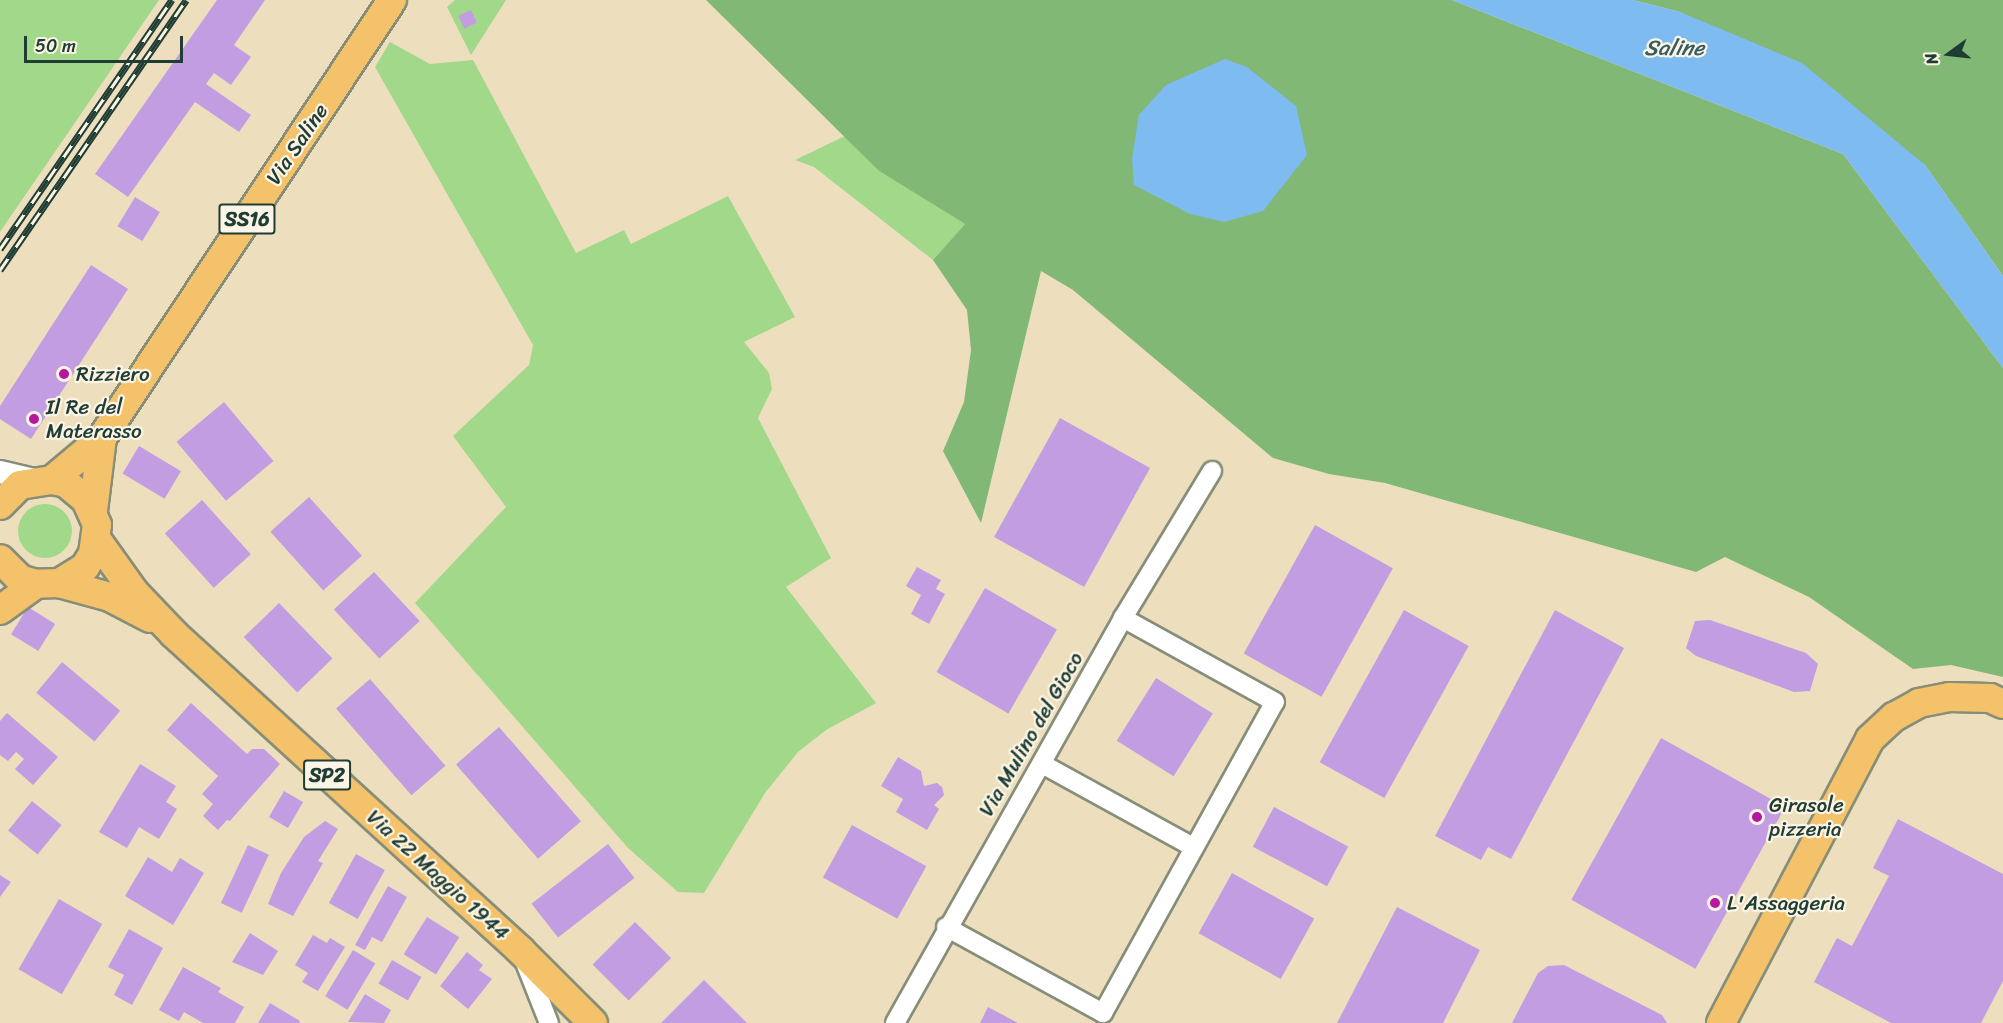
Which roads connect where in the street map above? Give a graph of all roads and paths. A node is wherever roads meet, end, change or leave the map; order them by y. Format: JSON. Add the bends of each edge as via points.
{"nodes":[{"id":1,"x":392,"y":0,"type":"edge"},
{"id":2,"x":102,"y":438,"type":"junction"},
{"id":3,"x":1212,"y":471,"type":"dead end"},
{"id":4,"x":0,"y":472,"type":"edge"},
{"id":5,"x":44,"y":480,"type":"junction"},
{"id":6,"x":0,"y":505,"type":"edge"},
{"id":7,"x":93,"y":511,"type":"junction"},
{"id":8,"x":97,"y":540,"type":"junction"},
{"id":9,"x":0,"y":559,"type":"edge"},
{"id":10,"x":48,"y":584,"type":"junction"},
{"id":11,"x":0,"y":610,"type":"edge"},
{"id":12,"x":1123,"y":618,"type":"junction"},
{"id":13,"x":174,"y":634,"type":"junction"},
{"id":14,"x":2003,"y":704,"type":"edge"},
{"id":15,"x":1042,"y":764,"type":"junction"},
{"id":16,"x":1193,"y":847,"type":"junction"},
{"id":17,"x":946,"y":927,"type":"junction"},
{"id":18,"x":520,"y":950,"type":"junction"},
{"id":19,"x":549,"y":1023,"type":"edge"},
{"id":20,"x":593,"y":1023,"type":"edge"},
{"id":21,"x":895,"y":1023,"type":"edge"},
{"id":22,"x":1721,"y":1023,"type":"edge"}],
"edges":[{"from":1,"to":2,"type":"main road","name":"Via Saline","number":"SS16"},
{"from":2,"to":5,"type":"main road","name":"Via Saline","number":"SS16"},
{"from":2,"to":7,"type":"main road","name":"Via Saline","number":"SS16"},
{"from":3,"to":12,"type":"street","name":"Via Mulino del Gioco"},
{"from":4,"to":5,"type":"street"},
{"from":5,"to":6,"type":"main road","number":"SS16","via":[[20,485]]},
{"from":5,"to":7,"type":"main road","via":[[77,490]]},
{"from":7,"to":8,"type":"main road","number":"SS16"},
{"from":8,"to":10,"type":"main road","via":[[85,567]]},
{"from":8,"to":13,"type":"main road","name":"Via 22 Maggio 1944","number":"SP2","via":[[135,593]]},
{"from":9,"to":10,"type":"main road","name":"Via 22 Maggio 1944","via":[[20,579]]},
{"from":10,"to":11,"type":"main road"},
{"from":10,"to":13,"type":"main road","name":"Via 22 Maggio 1944","number":"SP2","via":[[118,601]]},
{"from":12,"to":15,"type":"street","name":"Via Mulino del Gioco"},
{"from":12,"to":16,"type":"street","via":[[1275,702]]},
{"from":13,"to":18,"type":"main road","name":"Via 22 Maggio 1944","number":"SP2"},
{"from":14,"to":22,"type":"main road","via":[[1990,698],[1949,697],[1919,703],[1894,717],[1870,739]]},
{"from":15,"to":16,"type":"street"},
{"from":15,"to":17,"type":"street","name":"Via Mulino del Gioco"},
{"from":16,"to":17,"type":"street","via":[[1103,1013]]},
{"from":17,"to":21,"type":"street","name":"Via Mulino del Gioco"},
{"from":18,"to":19,"type":"street"},
{"from":18,"to":20,"type":"main road","name":"Via 22 Maggio 1944","number":"SP2"}]}
